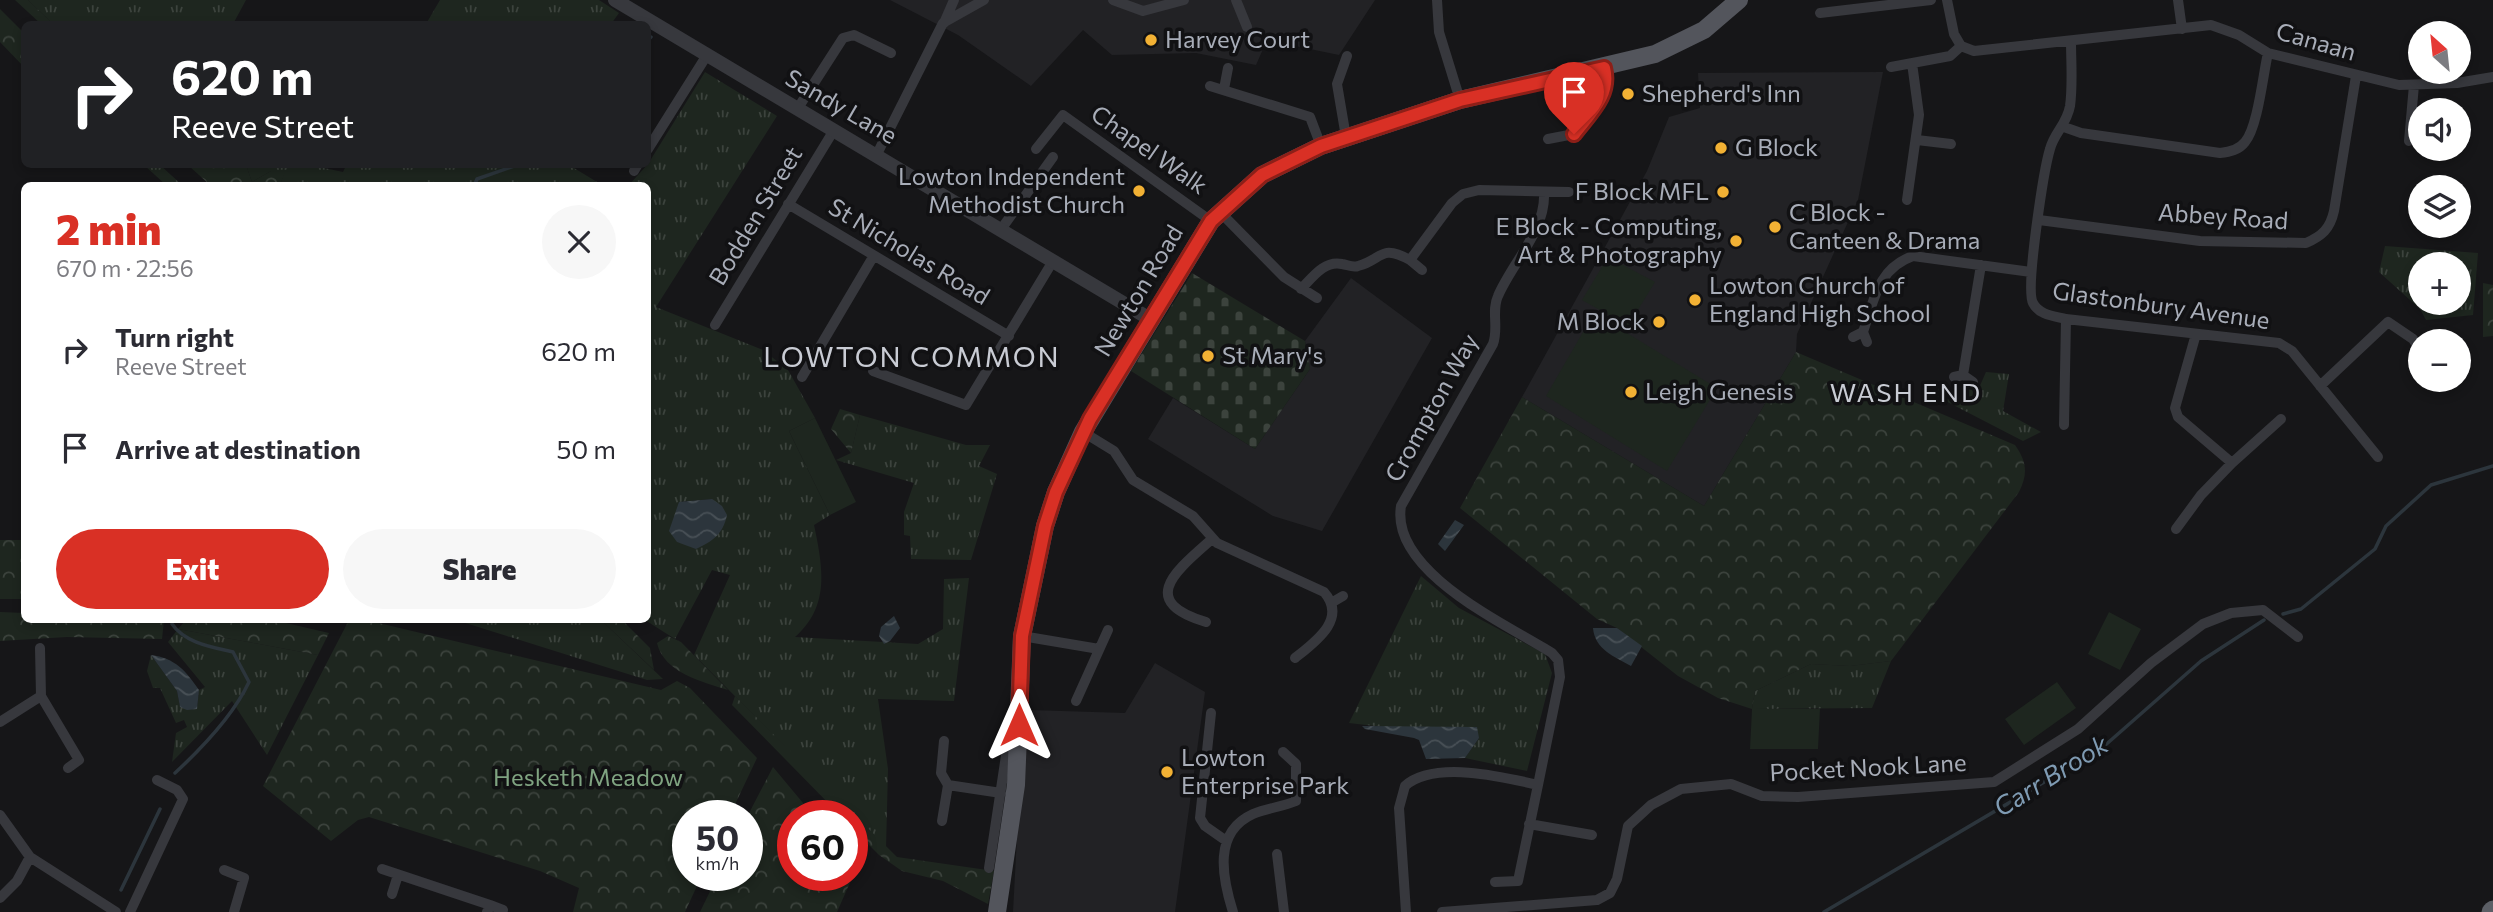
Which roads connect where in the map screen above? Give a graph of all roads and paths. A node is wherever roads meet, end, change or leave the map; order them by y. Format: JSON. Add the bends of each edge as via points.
{"nodes":[{"id":1,"x":615,"y":0,"type":"edge"},
{"id":2,"x":954,"y":0,"type":"edge"},
{"id":3,"x":984,"y":0,"type":"edge"},
{"id":4,"x":1113,"y":0,"type":"edge"},
{"id":5,"x":1184,"y":0,"type":"edge"},
{"id":6,"x":1236,"y":0,"type":"edge"},
{"id":7,"x":1437,"y":0,"type":"edge"},
{"id":8,"x":1739,"y":0,"type":"edge"},
{"id":9,"x":1931,"y":0,"type":"edge"},
{"id":10,"x":1947,"y":0,"type":"edge"},
{"id":11,"x":2178,"y":0,"type":"edge"},
{"id":12,"x":1826,"y":8,"type":"edge"},
{"id":13,"x":650,"y":21,"type":"edge"},
{"id":14,"x":651,"y":22,"type":"edge"},
{"id":15,"x":943,"y":23,"type":"junction"},
{"id":16,"x":1247,"y":27,"type":"dead end"},
{"id":17,"x":2182,"y":29,"type":"junction"},
{"id":18,"x":2071,"y":41,"type":"junction"},
{"id":19,"x":1961,"y":46,"type":"junction"},
{"id":20,"x":891,"y":53,"type":"dead end"},
{"id":21,"x":2268,"y":53,"type":"junction"},
{"id":22,"x":707,"y":55,"type":"junction"},
{"id":23,"x":1347,"y":56,"type":"dead end"},
{"id":24,"x":1912,"y":62,"type":"junction"},
{"id":25,"x":1891,"y":67,"type":"dead end"},
{"id":26,"x":1228,"y":68,"type":"dead end"},
{"id":27,"x":1604,"y":68,"type":"junction"},
{"id":28,"x":2356,"y":76,"type":"junction"},
{"id":29,"x":2493,"y":77,"type":"edge"},
{"id":30,"x":2414,"y":85,"type":"junction"},
{"id":31,"x":1210,"y":86,"type":"dead end"},
{"id":32,"x":1224,"y":89,"type":"junction"},
{"id":33,"x":2413,"y":98,"type":"edge"},
{"id":34,"x":1460,"y":100,"type":"junction"},
{"id":35,"x":798,"y":108,"type":"junction"},
{"id":36,"x":2064,"y":127,"type":"junction"},
{"id":37,"x":834,"y":130,"type":"junction"},
{"id":38,"x":1346,"y":137,"type":"junction"},
{"id":39,"x":1548,"y":139,"type":"dead end"},
{"id":40,"x":1917,"y":140,"type":"junction"},
{"id":41,"x":651,"y":144,"type":"edge"},
{"id":42,"x":1951,"y":144,"type":"dead end"},
{"id":43,"x":1321,"y":146,"type":"junction"},
{"id":44,"x":1036,"y":149,"type":"dead end"},
{"id":45,"x":877,"y":154,"type":"junction"},
{"id":46,"x":1054,"y":157,"type":"dead end"},
{"id":47,"x":1569,"y":192,"type":"dead end"},
{"id":48,"x":1545,"y":193,"type":"junction"},
{"id":49,"x":1907,"y":200,"type":"dead end"},
{"id":50,"x":788,"y":204,"type":"junction"},
{"id":51,"x":1216,"y":216,"type":"junction"},
{"id":52,"x":2039,"y":220,"type":"junction"},
{"id":53,"x":1002,"y":228,"type":"junction"},
{"id":54,"x":873,"y":257,"type":"junction"},
{"id":55,"x":1410,"y":260,"type":"junction"},
{"id":56,"x":1053,"y":261,"type":"junction"},
{"id":57,"x":1981,"y":265,"type":"junction"},
{"id":58,"x":1422,"y":270,"type":"dead end"},
{"id":59,"x":2031,"y":272,"type":"junction"},
{"id":60,"x":1301,"y":289,"type":"junction"},
{"id":61,"x":1317,"y":298,"type":"dead end"},
{"id":62,"x":1150,"y":319,"type":"junction"},
{"id":63,"x":2066,"y":319,"type":"junction"},
{"id":64,"x":715,"y":325,"type":"dead end"},
{"id":65,"x":2196,"y":334,"type":"junction"},
{"id":66,"x":2408,"y":335,"type":"edge"},
{"id":67,"x":1009,"y":336,"type":"junction"},
{"id":68,"x":1853,"y":337,"type":"dead end"},
{"id":69,"x":873,"y":371,"type":"dead end"},
{"id":70,"x":802,"y":377,"type":"dead end"},
{"id":71,"x":1963,"y":378,"type":"dead end"},
{"id":72,"x":2320,"y":386,"type":"junction"},
{"id":73,"x":2281,"y":419,"type":"dead end"},
{"id":74,"x":2064,"y":425,"type":"dead end"},
{"id":75,"x":1083,"y":432,"type":"junction"},
{"id":76,"x":2378,"y":457,"type":"dead end"},
{"id":77,"x":2232,"y":463,"type":"junction"},
{"id":78,"x":2176,"y":529,"type":"dead end"},
{"id":79,"x":1212,"y":539,"type":"junction"},
{"id":80,"x":1343,"y":596,"type":"dead end"},
{"id":81,"x":1331,"y":603,"type":"junction"},
{"id":82,"x":1206,"y":622,"type":"dead end"},
{"id":83,"x":1108,"y":630,"type":"dead end"},
{"id":84,"x":1022,"y":636,"type":"junction"},
{"id":85,"x":2298,"y":637,"type":"dead end"},
{"id":86,"x":40,"y":648,"type":"dead end"},
{"id":87,"x":1099,"y":649,"type":"junction"},
{"id":88,"x":1295,"y":658,"type":"dead end"},
{"id":89,"x":41,"y":696,"type":"junction"},
{"id":90,"x":1076,"y":701,"type":"dead end"},
{"id":91,"x":1211,"y":713,"type":"dead end"},
{"id":92,"x":0,"y":722,"type":"edge"},
{"id":93,"x":944,"y":740,"type":"dead end"},
{"id":94,"x":1209,"y":741,"type":"junction"},
{"id":95,"x":1222,"y":743,"type":"dead end"},
{"id":96,"x":1019,"y":746,"type":"junction"},
{"id":97,"x":1283,"y":752,"type":"dead end"},
{"id":98,"x":1296,"y":764,"type":"junction"},
{"id":99,"x":1309,"y":765,"type":"dead end"},
{"id":100,"x":68,"y":768,"type":"dead end"},
{"id":101,"x":157,"y":780,"type":"dead end"},
{"id":102,"x":948,"y":785,"type":"junction"},
{"id":103,"x":1538,"y":785,"type":"junction"},
{"id":104,"x":1001,"y":793,"type":"junction"},
{"id":105,"x":0,"y":815,"type":"edge"},
{"id":106,"x":942,"y":821,"type":"dead end"},
{"id":107,"x":1530,"y":824,"type":"junction"},
{"id":108,"x":1592,"y":835,"type":"dead end"},
{"id":109,"x":1225,"y":839,"type":"junction"},
{"id":110,"x":1277,"y":854,"type":"dead end"},
{"id":111,"x":30,"y":857,"type":"junction"},
{"id":112,"x":989,"y":868,"type":"dead end"},
{"id":113,"x":382,"y":869,"type":"dead end"},
{"id":114,"x":224,"y":870,"type":"dead end"},
{"id":115,"x":398,"y":875,"type":"junction"},
{"id":116,"x":1495,"y":882,"type":"dead end"},
{"id":117,"x":392,"y":894,"type":"dead end"},
{"id":118,"x":0,"y":898,"type":"edge"},
{"id":119,"x":1574,"y":907,"type":"edge"},
{"id":120,"x":489,"y":909,"type":"edge"},
{"id":121,"x":503,"y":910,"type":"dead end"},
{"id":122,"x":116,"y":912,"type":"edge"},
{"id":123,"x":130,"y":912,"type":"edge"},
{"id":124,"x":234,"y":912,"type":"edge"},
{"id":125,"x":997,"y":912,"type":"edge"},
{"id":126,"x":1233,"y":912,"type":"edge"},
{"id":127,"x":1284,"y":912,"type":"edge"},
{"id":128,"x":1406,"y":912,"type":"edge"},
{"id":129,"x":1442,"y":912,"type":"edge"}],
"edges":[{"from":1,"to":13,"type":"street","name":"Sandy Lane"},
{"from":2,"to":15,"type":"street"},
{"from":3,"to":15,"type":"street"},
{"from":4,"to":5,"type":"street","via":[[1143,11]]},
{"from":6,"to":16,"type":"street"},
{"from":7,"to":34,"type":"street","via":[[1439,32]]},
{"from":8,"to":27,"type":"main road","name":"Newton Road","via":[[1675,47]]},
{"from":9,"to":12,"type":"street"},
{"from":10,"to":19,"type":"street"},
{"from":11,"to":17,"type":"street"},
{"from":14,"to":22,"type":"street","name":"Sandy Lane"},
{"from":15,"to":45,"type":"street"},
{"from":17,"to":18,"type":"street","name":"Canaan"},
{"from":17,"to":21,"type":"street","name":"Canaan","via":[[2222,28]]},
{"from":18,"to":19,"type":"street","name":"Canaan","via":[[1974,51]]},
{"from":18,"to":36,"type":"street","name":"Glastonbury Avenue","via":[[2070,107]]},
{"from":19,"to":24,"type":"street","via":[[1950,56]]},
{"from":20,"to":35,"type":"street","via":[[854,35],[843,38]]},
{"from":21,"to":28,"type":"street","name":"Canaan"},
{"from":21,"to":36,"type":"street","via":[[2250,136],[2230,152]]},
{"from":22,"to":35,"type":"street","name":"Sandy Lane"},
{"from":22,"to":41,"type":"street"},
{"from":23,"to":38,"type":"street","via":[[1337,84]]},
{"from":24,"to":25,"type":"street"},
{"from":24,"to":40,"type":"street","via":[[1919,115]]},
{"from":26,"to":32,"type":"street"},
{"from":27,"to":34,"type":"main road","name":"Newton Road"},
{"from":27,"to":39,"type":"street","via":[[1605,92],[1574,134]]},
{"from":28,"to":30,"type":"street","name":"Canaan"},
{"from":28,"to":52,"type":"street","name":"Abbey Road","via":[[2331,225],[2321,237],[2306,243],[2200,240]]},
{"from":29,"to":30,"type":"street","name":"Canaan"},
{"from":30,"to":33,"type":"street"},
{"from":31,"to":32,"type":"street"},
{"from":32,"to":43,"type":"street","via":[[1310,117]]},
{"from":34,"to":38,"type":"main road","name":"Newton Road"},
{"from":35,"to":37,"type":"street","name":"Sandy Lane"},
{"from":36,"to":52,"type":"street","name":"Glastonbury Avenue","via":[[2049,150]]},
{"from":37,"to":45,"type":"street","name":"Sandy Lane"},
{"from":37,"to":50,"type":"street","name":"Bodden Street"},
{"from":38,"to":43,"type":"main road","name":"Newton Road"},
{"from":40,"to":42,"type":"street"},
{"from":40,"to":49,"type":"street","via":[[1904,185]]},
{"from":43,"to":51,"type":"main road","name":"Newton Road","via":[[1262,175]]},
{"from":44,"to":51,"type":"street","name":"Chapel Walk","via":[[1063,115]]},
{"from":45,"to":53,"type":"street","name":"Sandy Lane"},
{"from":46,"to":53,"type":"street"},
{"from":47,"to":48,"type":"street"},
{"from":48,"to":55,"type":"street","via":[[1479,190],[1463,194]]},
{"from":48,"to":103,"type":"street","name":"Crompton Way","via":[[1544,213],[1497,298],[1493,344],[1400,515],[1403,531],[1421,560],[1456,597],[1558,660],[1560,677]]},
{"from":50,"to":54,"type":"street","name":"St Nicholas Road"},
{"from":50,"to":64,"type":"street","name":"Bodden Street"},
{"from":51,"to":60,"type":"street"},
{"from":51,"to":62,"type":"main road","name":"Newton Road"},
{"from":52,"to":59,"type":"street","name":"Glastonbury Avenue"},
{"from":53,"to":56,"type":"street","name":"Sandy Lane"},
{"from":54,"to":67,"type":"street","name":"St Nicholas Road"},
{"from":54,"to":70,"type":"street"},
{"from":55,"to":58,"type":"street"},
{"from":55,"to":60,"type":"street","via":[[1390,253],[1356,267],[1332,263]]},
{"from":56,"to":62,"type":"street","name":"Sandy Lane"},
{"from":56,"to":67,"type":"street"},
{"from":57,"to":59,"type":"street"},
{"from":57,"to":68,"type":"street","via":[[1913,256],[1902,260],[1881,279],[1865,337]]},
{"from":57,"to":71,"type":"street"},
{"from":59,"to":63,"type":"street","name":"Glastonbury Avenue","via":[[2033,304],[2046,314]]},
{"from":60,"to":61,"type":"street"},
{"from":62,"to":75,"type":"main road","name":"Newton Road"},
{"from":63,"to":65,"type":"street","name":"Glastonbury Avenue"},
{"from":63,"to":74,"type":"street"},
{"from":65,"to":72,"type":"street","name":"Glastonbury Avenue","via":[[2279,343],[2292,351]]},
{"from":65,"to":77,"type":"street","via":[[2175,408],[2178,417]]},
{"from":66,"to":72,"type":"street","via":[[2388,321]]},
{"from":67,"to":69,"type":"street","via":[[966,405]]},
{"from":72,"to":76,"type":"street","name":"Glastonbury Avenue"},
{"from":73,"to":77,"type":"street"},
{"from":75,"to":79,"type":"street","via":[[1114,451],[1133,480],[1193,516]]},
{"from":75,"to":84,"type":"main road","name":"Newton Road","via":[[1045,526]]},
{"from":77,"to":78,"type":"street"},
{"from":79,"to":81,"type":"street","via":[[1238,555],[1319,588]]},
{"from":79,"to":82,"type":"street","via":[[1180,568],[1168,593],[1177,611]]},
{"from":80,"to":81,"type":"street"},
{"from":81,"to":88,"type":"street","via":[[1331,624]]},
{"from":83,"to":87,"type":"street"},
{"from":84,"to":87,"type":"street"},
{"from":84,"to":96,"type":"main road","name":"Newton Road"},
{"from":85,"to":119,"type":"street","name":"Pocket Nook Lane","via":[[2263,610],[2231,613],[2203,624],[2151,663],[2078,729],[1994,782],[1798,797],[1762,796],[1731,784],[1681,789],[1651,805],[1628,826],[1610,893]]},
{"from":86,"to":89,"type":"street"},
{"from":87,"to":90,"type":"street"},
{"from":89,"to":92,"type":"street"},
{"from":89,"to":100,"type":"street","via":[[79,760]]},
{"from":91,"to":94,"type":"street"},
{"from":93,"to":102,"type":"street","via":[[941,773]]},
{"from":94,"to":95,"type":"street"},
{"from":94,"to":109,"type":"street","via":[[1200,818],[1205,827]]},
{"from":96,"to":104,"type":"street","name":"Newton Road","via":[[1007,749]]},
{"from":96,"to":125,"type":"main road","name":"Newton Road"},
{"from":97,"to":98,"type":"street"},
{"from":98,"to":99,"type":"street"},
{"from":98,"to":109,"type":"street","via":[[1296,801],[1254,814]]},
{"from":101,"to":123,"type":"street","via":[[177,790],[183,799]]},
{"from":102,"to":104,"type":"street"},
{"from":102,"to":106,"type":"street"},
{"from":103,"to":107,"type":"street","name":"Crompton Way"},
{"from":103,"to":128,"type":"street","via":[[1460,773],[1421,776],[1405,786],[1399,808]]},
{"from":104,"to":112,"type":"street","name":"Newton Road"},
{"from":105,"to":111,"type":"street"},
{"from":107,"to":108,"type":"street"},
{"from":107,"to":116,"type":"street","name":"Crompton Way","via":[[1518,881]]},
{"from":109,"to":126,"type":"street","via":[[1226,885]]},
{"from":110,"to":127,"type":"street"},
{"from":111,"to":118,"type":"street","via":[[17,881]]},
{"from":111,"to":122,"type":"street"},
{"from":113,"to":115,"type":"street"},
{"from":114,"to":124,"type":"street","via":[[248,878]]},
{"from":115,"to":117,"type":"street"},
{"from":115,"to":120,"type":"street"},
{"from":119,"to":129,"type":"street","name":"Pocket Nook Lane"},
{"from":120,"to":121,"type":"street"}]}
